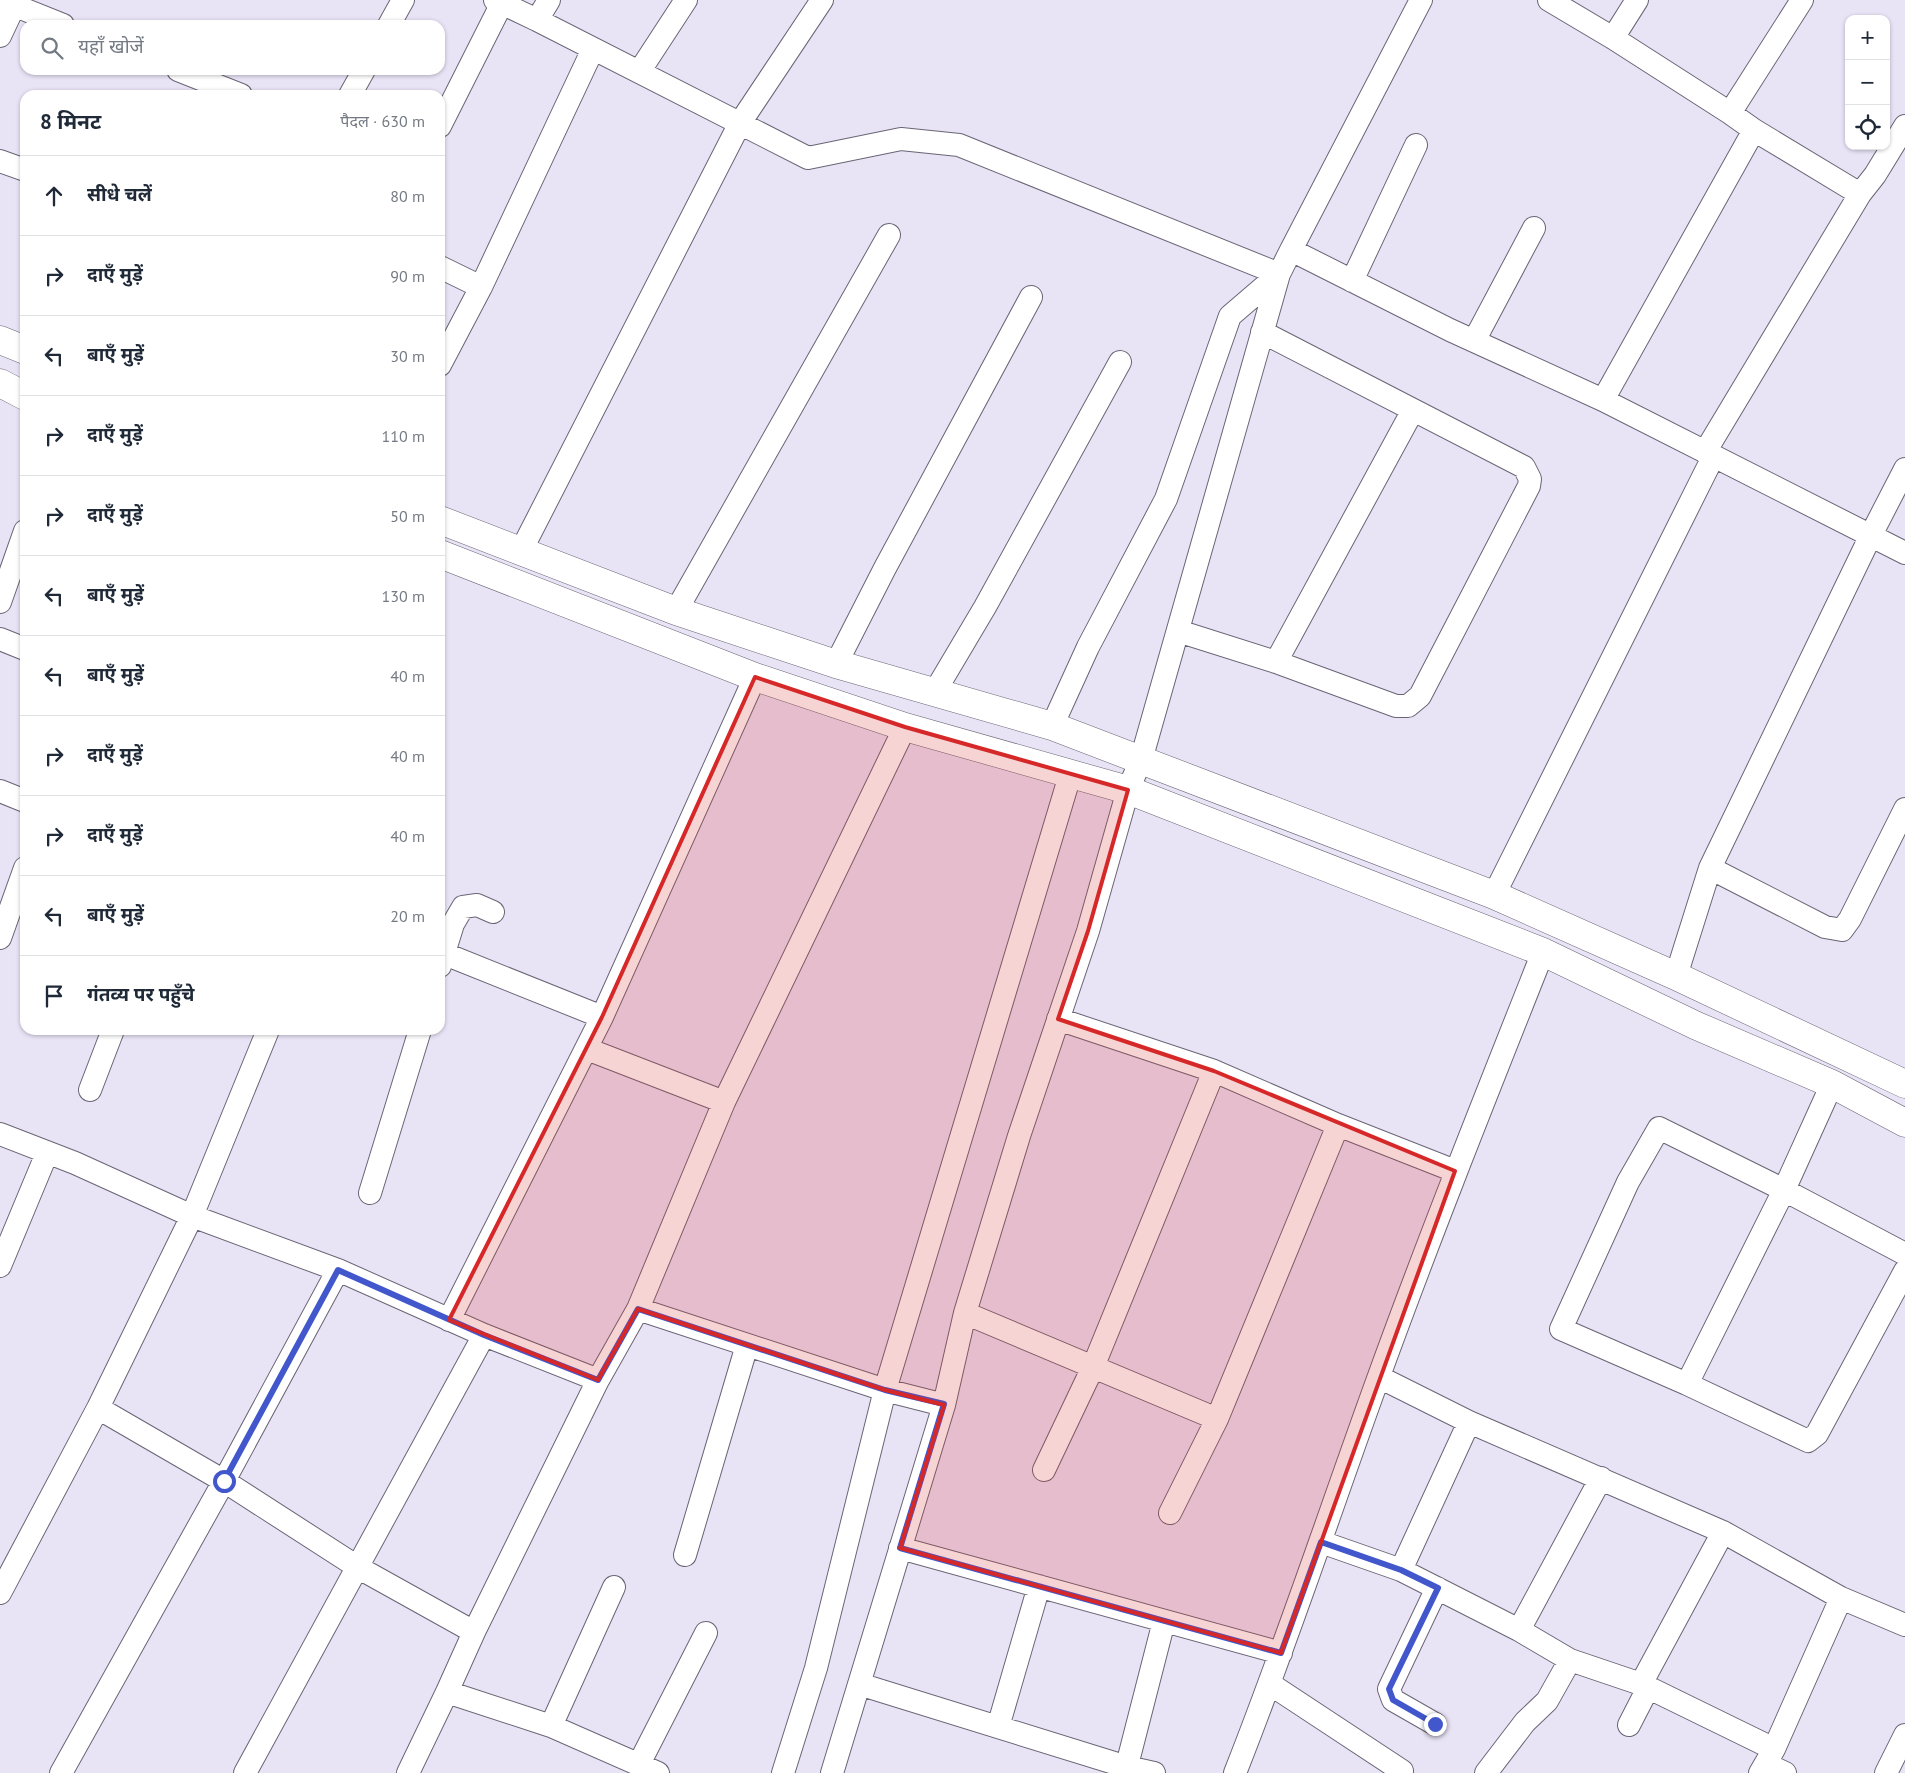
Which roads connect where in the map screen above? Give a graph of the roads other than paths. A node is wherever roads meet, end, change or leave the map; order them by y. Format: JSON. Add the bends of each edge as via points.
{"nodes":[{"id":1,"x":403,"y":0,"type":"edge"},
{"id":2,"x":549,"y":0,"type":"edge"},
{"id":3,"x":686,"y":0,"type":"edge"},
{"id":4,"x":822,"y":0,"type":"edge"},
{"id":5,"x":1421,"y":0,"type":"edge"},
{"id":6,"x":1550,"y":0,"type":"edge"},
{"id":7,"x":1637,"y":0,"type":"edge"},
{"id":8,"x":1802,"y":0,"type":"edge"},
{"id":9,"x":499,"y":1,"type":"edge"},
{"id":10,"x":11,"y":2,"type":"edge"},
{"id":11,"x":52,"y":20,"type":"edge"},
{"id":12,"x":392,"y":20,"type":"edge"},
{"id":13,"x":537,"y":20,"type":"junction"},
{"id":14,"x":0,"y":36,"type":"edge"},
{"id":15,"x":1613,"y":38,"type":"junction"},
{"id":16,"x":593,"y":49,"type":"junction"},
{"id":17,"x":639,"y":72,"type":"junction"},
{"id":18,"x":191,"y":75,"type":"edge"},
{"id":19,"x":361,"y":75,"type":"edge"},
{"id":20,"x":228,"y":90,"type":"edge"},
{"id":21,"x":353,"y":90,"type":"edge"},
{"id":22,"x":1730,"y":113,"type":"junction"},
{"id":23,"x":445,"y":115,"type":"edge"},
{"id":24,"x":740,"y":123,"type":"junction"},
{"id":25,"x":1905,"y":126,"type":"edge"},
{"id":26,"x":1754,"y":130,"type":"junction"},
{"id":27,"x":1416,"y":145,"type":"dead end"},
{"id":28,"x":0,"y":160,"type":"edge"},
{"id":29,"x":20,"y":168,"type":"edge"},
{"id":30,"x":1860,"y":194,"type":"junction"},
{"id":31,"x":1534,"y":228,"type":"dead end"},
{"id":32,"x":890,"y":235,"type":"dead end"},
{"id":33,"x":1291,"y":250,"type":"junction"},
{"id":34,"x":445,"y":270,"type":"edge"},
{"id":35,"x":1279,"y":274,"type":"junction"},
{"id":36,"x":1352,"y":281,"type":"junction"},
{"id":37,"x":480,"y":287,"type":"junction"},
{"id":38,"x":1031,"y":297,"type":"dead end"},
{"id":39,"x":1262,"y":332,"type":"junction"},
{"id":40,"x":0,"y":340,"type":"edge"},
{"id":41,"x":1474,"y":341,"type":"junction"},
{"id":42,"x":20,"y":348,"type":"edge"},
{"id":43,"x":445,"y":356,"type":"edge"},
{"id":44,"x":1120,"y":362,"type":"dead end"},
{"id":45,"x":0,"y":383,"type":"edge"},
{"id":46,"x":20,"y":393,"type":"edge"},
{"id":47,"x":1603,"y":400,"type":"junction"},
{"id":48,"x":1413,"y":410,"type":"junction"},
{"id":49,"x":1709,"y":454,"type":"junction"},
{"id":50,"x":1905,"y":469,"type":"edge"},
{"id":51,"x":445,"y":522,"type":"edge"},
{"id":52,"x":1871,"y":535,"type":"junction"},
{"id":53,"x":20,"y":545,"type":"edge"},
{"id":54,"x":520,"y":551,"type":"junction"},
{"id":55,"x":1905,"y":552,"type":"edge"},
{"id":56,"x":445,"y":556,"type":"edge"},
{"id":57,"x":0,"y":602,"type":"edge"},
{"id":58,"x":676,"y":611,"type":"junction"},
{"id":59,"x":1178,"y":630,"type":"junction"},
{"id":60,"x":0,"y":639,"type":"edge"},
{"id":61,"x":20,"y":647,"type":"edge"},
{"id":62,"x":1276,"y":662,"type":"junction"},
{"id":63,"x":836,"y":664,"type":"junction"},
{"id":64,"x":755,"y":677,"type":"junction"},
{"id":65,"x":934,"y":693,"type":"junction"},
{"id":66,"x":1052,"y":726,"type":"junction"},
{"id":67,"x":905,"y":727,"type":"junction"},
{"id":68,"x":1141,"y":760,"type":"junction"},
{"id":69,"x":1070,"y":772,"type":"junction"},
{"id":70,"x":1128,"y":790,"type":"junction"},
{"id":71,"x":0,"y":791,"type":"edge"},
{"id":72,"x":20,"y":799,"type":"edge"},
{"id":73,"x":1905,"y":809,"type":"edge"},
{"id":74,"x":1710,"y":868,"type":"junction"},
{"id":75,"x":20,"y":882,"type":"edge"},
{"id":76,"x":1494,"y":895,"type":"junction"},
{"id":77,"x":493,"y":912,"type":"dead end"},
{"id":78,"x":0,"y":938,"type":"edge"},
{"id":79,"x":445,"y":946,"type":"edge"},
{"id":80,"x":1543,"y":952,"type":"junction"},
{"id":81,"x":445,"y":958,"type":"edge"},
{"id":82,"x":1676,"y":976,"type":"junction"},
{"id":83,"x":602,"y":1017,"type":"junction"},
{"id":84,"x":1058,"y":1019,"type":"junction"},
{"id":85,"x":111,"y":1035,"type":"edge"},
{"id":86,"x":266,"y":1035,"type":"edge"},
{"id":87,"x":418,"y":1035,"type":"edge"},
{"id":88,"x":587,"y":1049,"type":"junction"},
{"id":89,"x":1214,"y":1071,"type":"junction"},
{"id":90,"x":1832,"y":1084,"type":"junction"},
{"id":91,"x":1905,"y":1084,"type":"edge"},
{"id":92,"x":90,"y":1090,"type":"dead end"},
{"id":93,"x":724,"y":1102,"type":"junction"},
{"id":94,"x":1905,"y":1123,"type":"edge"},
{"id":95,"x":1338,"y":1125,"type":"junction"},
{"id":96,"x":0,"y":1134,"type":"edge"},
{"id":97,"x":47,"y":1153,"type":"junction"},
{"id":98,"x":1455,"y":1171,"type":"junction"},
{"id":99,"x":1784,"y":1190,"type":"junction"},
{"id":100,"x":370,"y":1193,"type":"dead end"},
{"id":101,"x":192,"y":1216,"type":"junction"},
{"id":102,"x":1905,"y":1254,"type":"edge"},
{"id":103,"x":0,"y":1266,"type":"edge"},
{"id":104,"x":338,"y":1270,"type":"junction"},
{"id":105,"x":1905,"y":1271,"type":"edge"},
{"id":106,"x":638,"y":1309,"type":"junction"},
{"id":107,"x":965,"y":1313,"type":"junction"},
{"id":108,"x":449,"y":1320,"type":"junction"},
{"id":109,"x":484,"y":1335,"type":"junction"},
{"id":110,"x":747,"y":1344,"type":"junction"},
{"id":111,"x":1094,"y":1367,"type":"junction"},
{"id":112,"x":1378,"y":1378,"type":"junction"},
{"id":113,"x":598,"y":1380,"type":"junction"},
{"id":114,"x":1687,"y":1384,"type":"junction"},
{"id":115,"x":885,"y":1390,"type":"junction"},
{"id":116,"x":944,"y":1404,"type":"junction"},
{"id":117,"x":98,"y":1408,"type":"junction"},
{"id":118,"x":1217,"y":1419,"type":"junction"},
{"id":119,"x":1469,"y":1422,"type":"junction"},
{"id":120,"x":1044,"y":1470,"type":"dead end"},
{"id":121,"x":1601,"y":1478,"type":"junction"},
{"id":122,"x":224,"y":1481,"type":"junction"},
{"id":123,"x":1170,"y":1513,"type":"dead end"},
{"id":124,"x":1723,"y":1532,"type":"junction"},
{"id":125,"x":1321,"y":1542,"type":"junction"},
{"id":126,"x":900,"y":1548,"type":"junction"},
{"id":127,"x":685,"y":1555,"type":"dead end"},
{"id":128,"x":359,"y":1568,"type":"junction"},
{"id":129,"x":1401,"y":1570,"type":"junction"},
{"id":130,"x":1038,"y":1586,"type":"junction"},
{"id":131,"x":614,"y":1587,"type":"dead end"},
{"id":132,"x":1438,"y":1588,"type":"junction"},
{"id":133,"x":0,"y":1593,"type":"edge"},
{"id":134,"x":1841,"y":1598,"type":"junction"},
{"id":135,"x":1164,"y":1621,"type":"junction"},
{"id":136,"x":1905,"y":1626,"type":"edge"},
{"id":137,"x":1519,"y":1630,"type":"junction"},
{"id":138,"x":474,"y":1632,"type":"junction"},
{"id":139,"x":706,"y":1633,"type":"dead end"},
{"id":140,"x":1281,"y":1653,"type":"junction"},
{"id":141,"x":1570,"y":1660,"type":"junction"},
{"id":142,"x":859,"y":1684,"type":"junction"},
{"id":143,"x":1270,"y":1684,"type":"junction"},
{"id":144,"x":1645,"y":1686,"type":"junction"},
{"id":145,"x":447,"y":1692,"type":"junction"},
{"id":146,"x":1435,"y":1724,"type":"dead end"},
{"id":147,"x":1629,"y":1725,"type":"dead end"},
{"id":148,"x":551,"y":1726,"type":"junction"},
{"id":149,"x":998,"y":1727,"type":"junction"},
{"id":150,"x":1905,"y":1735,"type":"edge"},
{"id":151,"x":1771,"y":1765,"type":"edge"},
{"id":152,"x":648,"y":1769,"type":"edge"},
{"id":153,"x":1126,"y":1770,"type":"edge"},
{"id":154,"x":1402,"y":1771,"type":"dead end"},
{"id":155,"x":1493,"y":1771,"type":"edge"},
{"id":156,"x":61,"y":1773,"type":"edge"},
{"id":157,"x":245,"y":1773,"type":"edge"},
{"id":158,"x":408,"y":1773,"type":"edge"},
{"id":159,"x":783,"y":1773,"type":"edge"},
{"id":160,"x":832,"y":1773,"type":"edge"},
{"id":161,"x":1154,"y":1773,"type":"edge"},
{"id":162,"x":1235,"y":1773,"type":"edge"},
{"id":163,"x":1886,"y":1773,"type":"edge"}],
"edges":[{"from":1,"to":12,"type":"street"},
{"from":2,"to":13,"type":"street"},
{"from":3,"to":17,"type":"street"},
{"from":4,"to":24,"type":"street"},
{"from":5,"to":33,"type":"street"},
{"from":6,"to":15,"type":"street"},
{"from":7,"to":15,"type":"street"},
{"from":8,"to":22,"type":"street"},
{"from":9,"to":13,"type":"street"},
{"from":9,"to":23,"type":"street"},
{"from":10,"to":11,"type":"street"},
{"from":10,"to":14,"type":"street"},
{"from":13,"to":16,"type":"street"},
{"from":15,"to":22,"type":"street"},
{"from":16,"to":17,"type":"street"},
{"from":16,"to":37,"type":"street"},
{"from":17,"to":24,"type":"street"},
{"from":18,"to":20,"type":"street"},
{"from":19,"to":21,"type":"street"},
{"from":22,"to":26,"type":"street"},
{"from":24,"to":35,"type":"street","via":[[808,158],[901,139],[959,145]]},
{"from":24,"to":54,"type":"street"},
{"from":25,"to":30,"type":"street"},
{"from":26,"to":30,"type":"street"},
{"from":26,"to":47,"type":"street"},
{"from":27,"to":36,"type":"street"},
{"from":28,"to":29,"type":"street"},
{"from":30,"to":49,"type":"street"},
{"from":31,"to":41,"type":"street"},
{"from":32,"to":58,"type":"street"},
{"from":33,"to":35,"type":"street"},
{"from":33,"to":36,"type":"street"},
{"from":34,"to":37,"type":"street"},
{"from":35,"to":39,"type":"street"},
{"from":35,"to":66,"type":"street","via":[[1230,316],[1166,499],[1088,647]]},
{"from":36,"to":41,"type":"street"},
{"from":37,"to":43,"type":"street"},
{"from":38,"to":63,"type":"street"},
{"from":39,"to":48,"type":"street"},
{"from":39,"to":59,"type":"street"},
{"from":40,"to":42,"type":"street"},
{"from":41,"to":47,"type":"street"},
{"from":44,"to":65,"type":"street"},
{"from":45,"to":46,"type":"street"},
{"from":47,"to":49,"type":"street"},
{"from":48,"to":62,"type":"street"},
{"from":48,"to":62,"type":"street","via":[[1524,467],[1530,479],[1420,696],[1408,706],[1396,706]]},
{"from":49,"to":52,"type":"street"},
{"from":49,"to":76,"type":"street"},
{"from":50,"to":52,"type":"street"},
{"from":51,"to":54,"type":"street"},
{"from":52,"to":55,"type":"street"},
{"from":52,"to":74,"type":"street"},
{"from":53,"to":57,"type":"street"},
{"from":54,"to":58,"type":"street"},
{"from":56,"to":64,"type":"street"},
{"from":58,"to":63,"type":"street"},
{"from":59,"to":62,"type":"street"},
{"from":59,"to":68,"type":"street"},
{"from":60,"to":61,"type":"street"},
{"from":63,"to":65,"type":"street"},
{"from":64,"to":67,"type":"street"},
{"from":64,"to":83,"type":"street"},
{"from":65,"to":66,"type":"street"},
{"from":66,"to":68,"type":"street"},
{"from":67,"to":69,"type":"street"},
{"from":67,"to":93,"type":"street"},
{"from":68,"to":70,"type":"street"},
{"from":68,"to":76,"type":"street"},
{"from":69,"to":70,"type":"street"},
{"from":69,"to":115,"type":"street"},
{"from":70,"to":80,"type":"street"},
{"from":70,"to":84,"type":"street","via":[[1088,931]]},
{"from":71,"to":72,"type":"street"},
{"from":73,"to":74,"type":"street","via":[[1842,930],[1825,927]]},
{"from":74,"to":82,"type":"street"},
{"from":75,"to":78,"type":"street"},
{"from":76,"to":82,"type":"street"},
{"from":77,"to":79,"type":"street","via":[[477,905],[463,907]]},
{"from":80,"to":90,"type":"street","via":[[1697,1026]]},
{"from":80,"to":98,"type":"street"},
{"from":81,"to":83,"type":"street"},
{"from":82,"to":91,"type":"street"},
{"from":83,"to":88,"type":"street"},
{"from":84,"to":89,"type":"street"},
{"from":84,"to":107,"type":"street"},
{"from":85,"to":92,"type":"street"},
{"from":86,"to":101,"type":"street"},
{"from":87,"to":100,"type":"street"},
{"from":88,"to":93,"type":"street"},
{"from":88,"to":108,"type":"street"},
{"from":89,"to":95,"type":"street"},
{"from":89,"to":111,"type":"street"},
{"from":90,"to":94,"type":"street"},
{"from":90,"to":99,"type":"street"},
{"from":93,"to":106,"type":"street"},
{"from":95,"to":98,"type":"street"},
{"from":95,"to":118,"type":"street"},
{"from":96,"to":97,"type":"street"},
{"from":97,"to":101,"type":"street"},
{"from":97,"to":103,"type":"street"},
{"from":98,"to":112,"type":"street"},
{"from":99,"to":102,"type":"street"},
{"from":99,"to":114,"type":"street"},
{"from":99,"to":114,"type":"street","via":[[1659,1128],[1628,1182],[1561,1329]]},
{"from":101,"to":104,"type":"street"},
{"from":101,"to":117,"type":"street"},
{"from":104,"to":108,"type":"street"},
{"from":104,"to":122,"type":"street"},
{"from":105,"to":114,"type":"street","via":[[1818,1434],[1808,1441]]},
{"from":106,"to":110,"type":"street"},
{"from":106,"to":113,"type":"street"},
{"from":107,"to":111,"type":"street"},
{"from":107,"to":116,"type":"street"},
{"from":108,"to":109,"type":"street"},
{"from":109,"to":113,"type":"street"},
{"from":109,"to":128,"type":"street"},
{"from":110,"to":115,"type":"street"},
{"from":110,"to":127,"type":"street"},
{"from":111,"to":118,"type":"street"},
{"from":111,"to":120,"type":"street"},
{"from":112,"to":119,"type":"street"},
{"from":112,"to":125,"type":"street"},
{"from":113,"to":138,"type":"street"},
{"from":115,"to":116,"type":"street"},
{"from":115,"to":159,"type":"street","via":[[816,1668]]},
{"from":116,"to":126,"type":"street"},
{"from":117,"to":122,"type":"street"},
{"from":117,"to":133,"type":"street"},
{"from":118,"to":123,"type":"street"},
{"from":119,"to":121,"type":"street"},
{"from":119,"to":129,"type":"street"},
{"from":121,"to":124,"type":"street"},
{"from":121,"to":137,"type":"street"},
{"from":122,"to":128,"type":"street"},
{"from":122,"to":156,"type":"street"},
{"from":124,"to":134,"type":"street"},
{"from":124,"to":144,"type":"street"},
{"from":125,"to":129,"type":"street"},
{"from":125,"to":140,"type":"street"},
{"from":126,"to":130,"type":"street"},
{"from":126,"to":142,"type":"street"},
{"from":128,"to":138,"type":"street"},
{"from":128,"to":157,"type":"street"},
{"from":129,"to":132,"type":"street"},
{"from":130,"to":135,"type":"street"},
{"from":130,"to":149,"type":"street"},
{"from":131,"to":148,"type":"street"},
{"from":132,"to":137,"type":"street"},
{"from":132,"to":146,"type":"street","via":[[1389,1689],[1393,1700]]},
{"from":134,"to":136,"type":"street"},
{"from":134,"to":151,"type":"street"},
{"from":135,"to":140,"type":"street"},
{"from":135,"to":153,"type":"street"},
{"from":137,"to":141,"type":"street"},
{"from":138,"to":145,"type":"street"},
{"from":139,"to":152,"type":"street"},
{"from":140,"to":143,"type":"street"},
{"from":141,"to":144,"type":"street"},
{"from":141,"to":155,"type":"street","via":[[1547,1701],[1525,1722]]},
{"from":142,"to":149,"type":"street"},
{"from":142,"to":160,"type":"street"},
{"from":143,"to":154,"type":"street"},
{"from":143,"to":162,"type":"street"},
{"from":144,"to":147,"type":"street"},
{"from":144,"to":151,"type":"street"},
{"from":145,"to":148,"type":"street"},
{"from":145,"to":158,"type":"street"},
{"from":148,"to":152,"type":"street"},
{"from":149,"to":153,"type":"street"},
{"from":150,"to":163,"type":"street"},
{"from":153,"to":161,"type":"street"}]}
